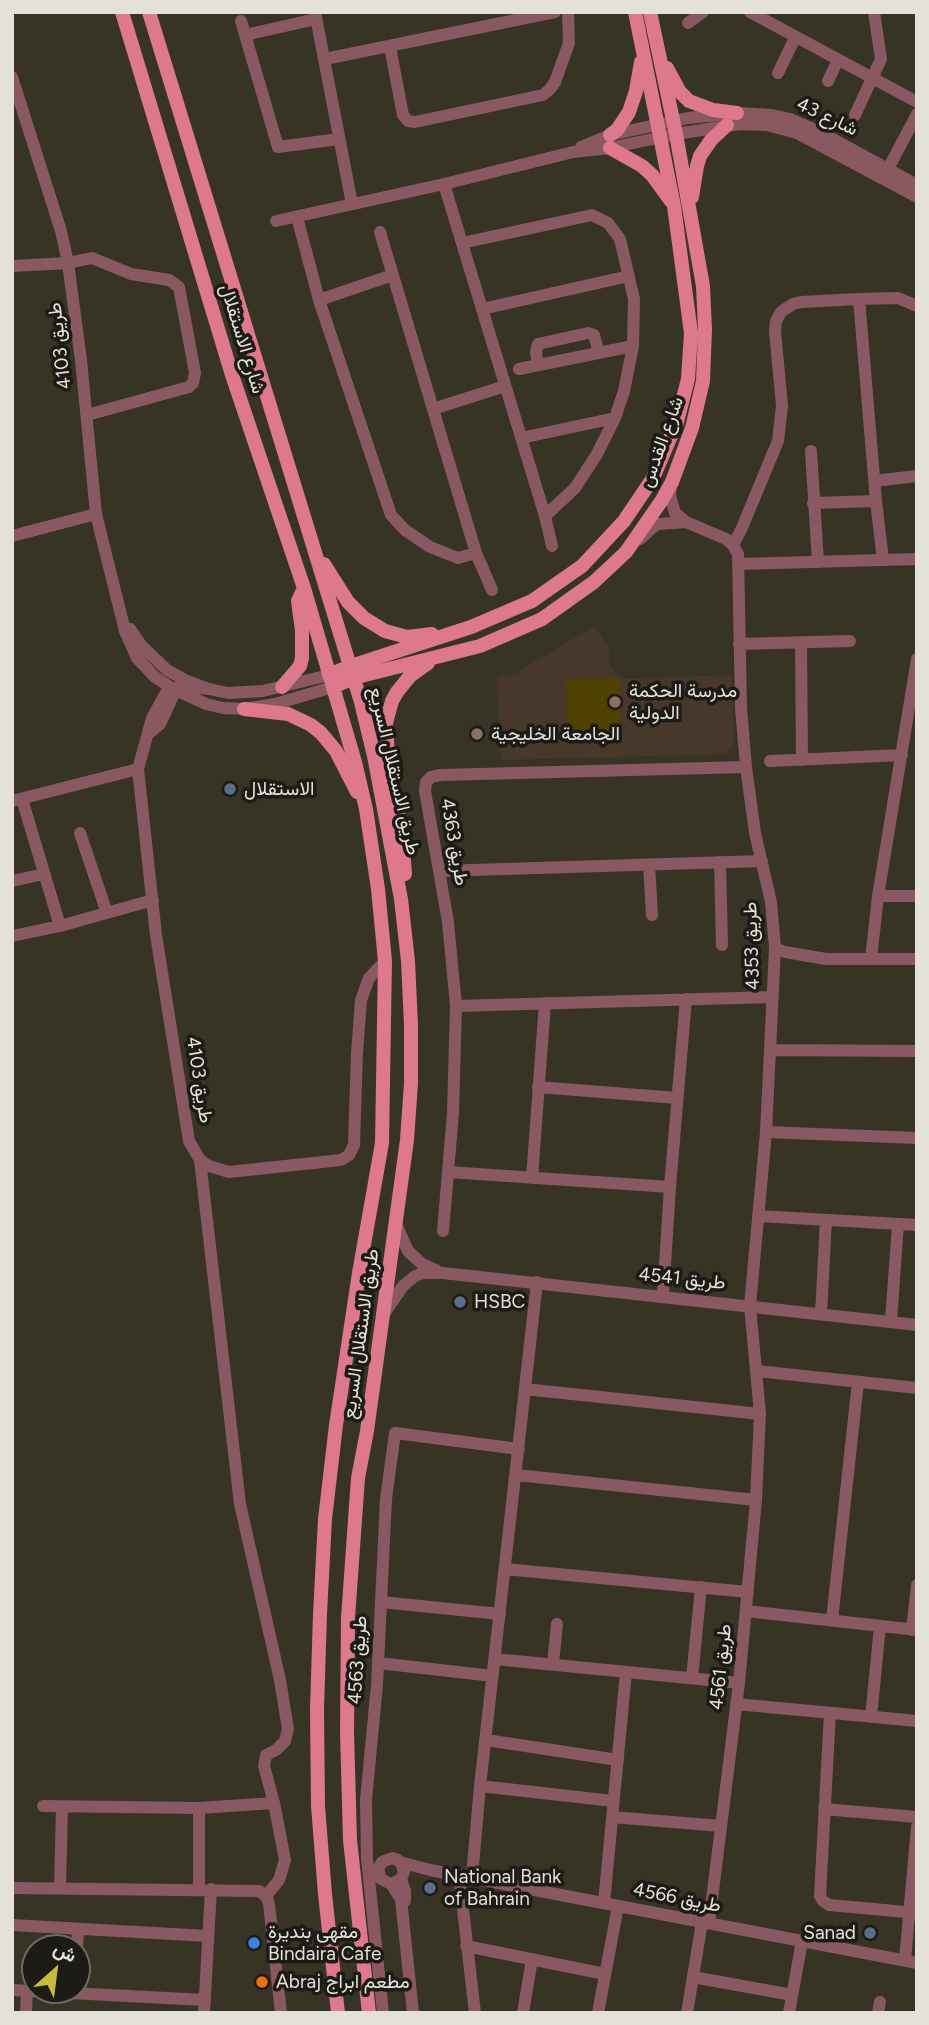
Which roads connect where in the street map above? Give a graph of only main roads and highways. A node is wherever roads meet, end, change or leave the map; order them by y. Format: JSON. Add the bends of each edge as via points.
{"nodes":[{"id":1,"x":122,"y":12,"type":"edge"},
{"id":2,"x":149,"y":12,"type":"edge"},
{"id":3,"x":635,"y":12,"type":"edge"},
{"id":4,"x":650,"y":12,"type":"edge"},
{"id":5,"x":659,"y":51,"type":"junction"},
{"id":6,"x":642,"y":54,"type":"junction"},
{"id":7,"x":737,"y":113,"type":"road end"},
{"id":8,"x":727,"y":125,"type":"road end"},
{"id":9,"x":667,"y":129,"type":"junction"},
{"id":10,"x":674,"y":206,"type":"junction"},
{"id":11,"x":690,"y":212,"type":"junction"},
{"id":12,"x":314,"y":551,"type":"junction"},
{"id":13,"x":304,"y":588,"type":"junction"},
{"id":14,"x":471,"y":627,"type":"junction"},
{"id":15,"x":437,"y":657,"type":"junction"},
{"id":16,"x":351,"y":673,"type":"junction"},
{"id":17,"x":331,"y":681,"type":"junction"},
{"id":18,"x":282,"y":687,"type":"road end"},
{"id":19,"x":244,"y":709,"type":"road end"},
{"id":20,"x":366,"y":809,"type":"junction"},
{"id":21,"x":401,"y":899,"type":"junction"},
{"id":22,"x":338,"y":2013,"type":"edge"},
{"id":23,"x":369,"y":2013,"type":"edge"}],
"edges":[{"from":1,"to":13,"type":"main road","name":"شارع الاستقلال","via":[[232,375]]},
{"from":2,"to":12,"type":"main road","name":"شارع الاستقلال"},
{"from":3,"to":6,"type":"main road","name":"شارع القدس"},
{"from":4,"to":5,"type":"main road","name":"شارع القدس"},
{"from":5,"to":7,"type":"main road","via":[[689,101]]},
{"from":5,"to":9,"type":"main road","name":"شارع القدس"},
{"from":6,"to":9,"type":"main road","name":"شارع القدس"},
{"from":6,"to":10,"type":"main road","via":[[633,102],[610,142],[652,175]]},
{"from":8,"to":11,"type":"main road","via":[[700,156]]},
{"from":9,"to":10,"type":"main road","name":"شارع القدس"},
{"from":9,"to":11,"type":"main road","name":"شارع القدس"},
{"from":10,"to":14,"type":"main road","name":"شارع القدس","via":[[691,333],[688,379],[677,422],[653,478],[624,521],[582,566],[532,601]]},
{"from":11,"to":15,"type":"main road","name":"شارع القدس","via":[[704,286],[703,382],[692,428],[662,500],[626,552],[542,619],[480,646]]},
{"from":12,"to":14,"type":"main road","via":[[348,603],[385,631],[407,637]]},
{"from":12,"to":16,"type":"main road","name":"شارع الاستقلال"},
{"from":13,"to":17,"type":"main road","name":"شارع الاستقلال"},
{"from":13,"to":18,"type":"main road","via":[[298,601],[302,658]]},
{"from":14,"to":16,"type":"main road","name":"شارع القدس"},
{"from":15,"to":16,"type":"main road","name":"شارع القدس"},
{"from":15,"to":21,"type":"main road","via":[[397,692],[386,723],[402,837],[405,877]]},
{"from":16,"to":17,"type":"main road","name":"شارع القدس"},
{"from":16,"to":21,"type":"main road","name":"طريق الاستقلال السريع","via":[[374,756]]},
{"from":17,"to":20,"type":"main road","name":"طريق الاستقلال السريع"},
{"from":19,"to":20,"type":"main road","via":[[288,714],[321,733],[336,751]]},
{"from":20,"to":22,"type":"main road","name":"طريق الاستقلال السريع","via":[[385,961],[382,1143],[325,1520],[317,1709],[318,1806]]},
{"from":21,"to":23,"type":"main road","name":"طريق الاستقلال السريع","via":[[411,1083],[407,1140],[358,1478],[348,1618],[350,1840]]}]}
